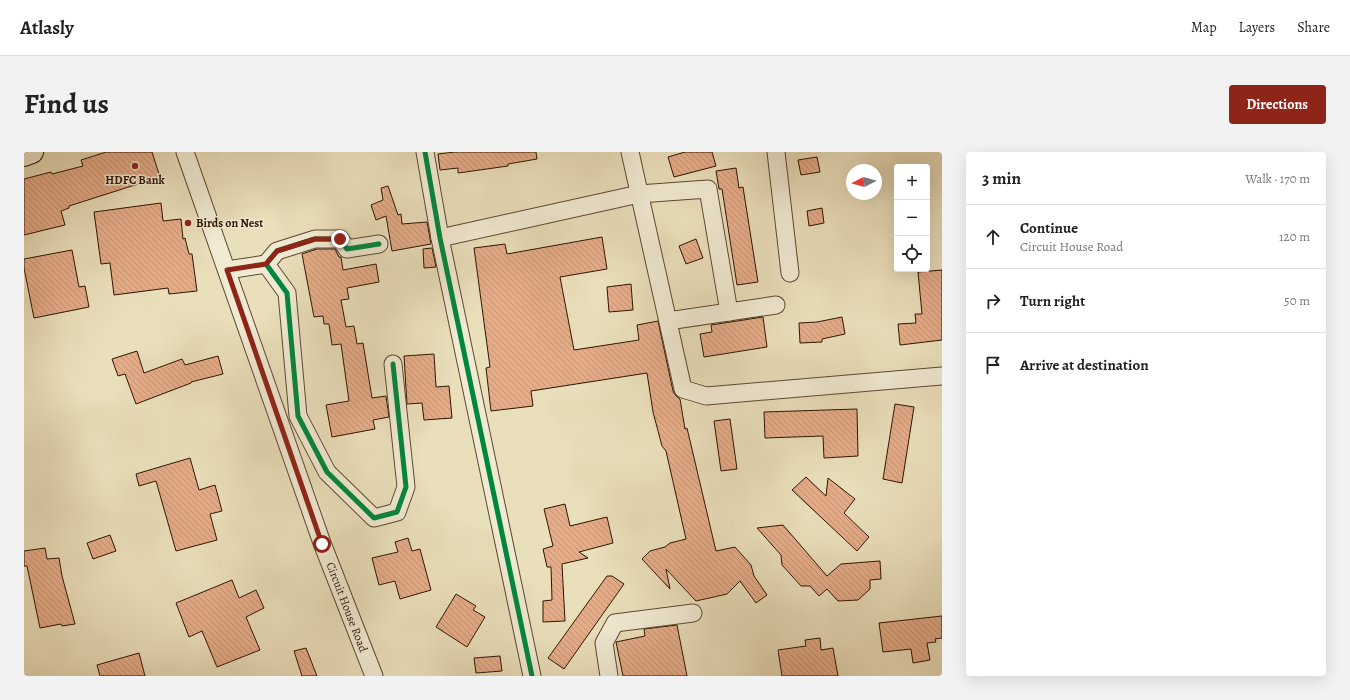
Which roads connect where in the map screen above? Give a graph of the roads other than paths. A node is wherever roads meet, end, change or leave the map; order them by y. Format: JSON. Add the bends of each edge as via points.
{"nodes":[{"id":1,"x":32,"y":152,"type":"edge"},
{"id":2,"x":185,"y":152,"type":"edge"},
{"id":3,"x":424,"y":152,"type":"edge"},
{"id":4,"x":630,"y":152,"type":"edge"},
{"id":5,"x":776,"y":152,"type":"edge"},
{"id":6,"x":24,"y":155,"type":"edge"},
{"id":7,"x":640,"y":194,"type":"junction"},
{"id":8,"x":440,"y":238,"type":"junction"},
{"id":9,"x":379,"y":244,"type":"dead end"},
{"id":10,"x":266,"y":264,"type":"junction"},
{"id":11,"x":227,"y":270,"type":"junction"},
{"id":12,"x":790,"y":273,"type":"dead end"},
{"id":13,"x":776,"y":305,"type":"dead end"},
{"id":14,"x":729,"y":312,"type":"junction"},
{"id":15,"x":668,"y":321,"type":"junction"},
{"id":16,"x":393,"y":364,"type":"dead end"},
{"id":17,"x":942,"y":376,"type":"edge"},
{"id":18,"x":693,"y":613,"type":"dead end"},
{"id":19,"x":374,"y":676,"type":"edge"},
{"id":20,"x":532,"y":676,"type":"edge"},
{"id":21,"x":609,"y":676,"type":"edge"}],
"edges":[{"from":1,"to":6,"type":"main road"},
{"from":2,"to":11,"type":"street","name":"Circuit House Road"},
{"from":3,"to":8,"type":"street"},
{"from":4,"to":7,"type":"street"},
{"from":5,"to":12,"type":"street"},
{"from":7,"to":8,"type":"street"},
{"from":7,"to":14,"type":"street","via":[[708,189]]},
{"from":7,"to":15,"type":"street"},
{"from":8,"to":20,"type":"street"},
{"from":9,"to":10,"type":"street","via":[[346,249],[340,239],[315,239],[277,251]]},
{"from":10,"to":11,"type":"street"},
{"from":10,"to":16,"type":"street","via":[[287,293],[298,416],[327,472],[374,518],[397,512],[406,487]]},
{"from":11,"to":19,"type":"street","name":"Circuit House Road","via":[[322,544]]},
{"from":13,"to":14,"type":"street"},
{"from":14,"to":15,"type":"street"},
{"from":15,"to":17,"type":"street","via":[[683,389],[706,396]]},
{"from":18,"to":21,"type":"street","via":[[615,622],[604,643]]}]}
